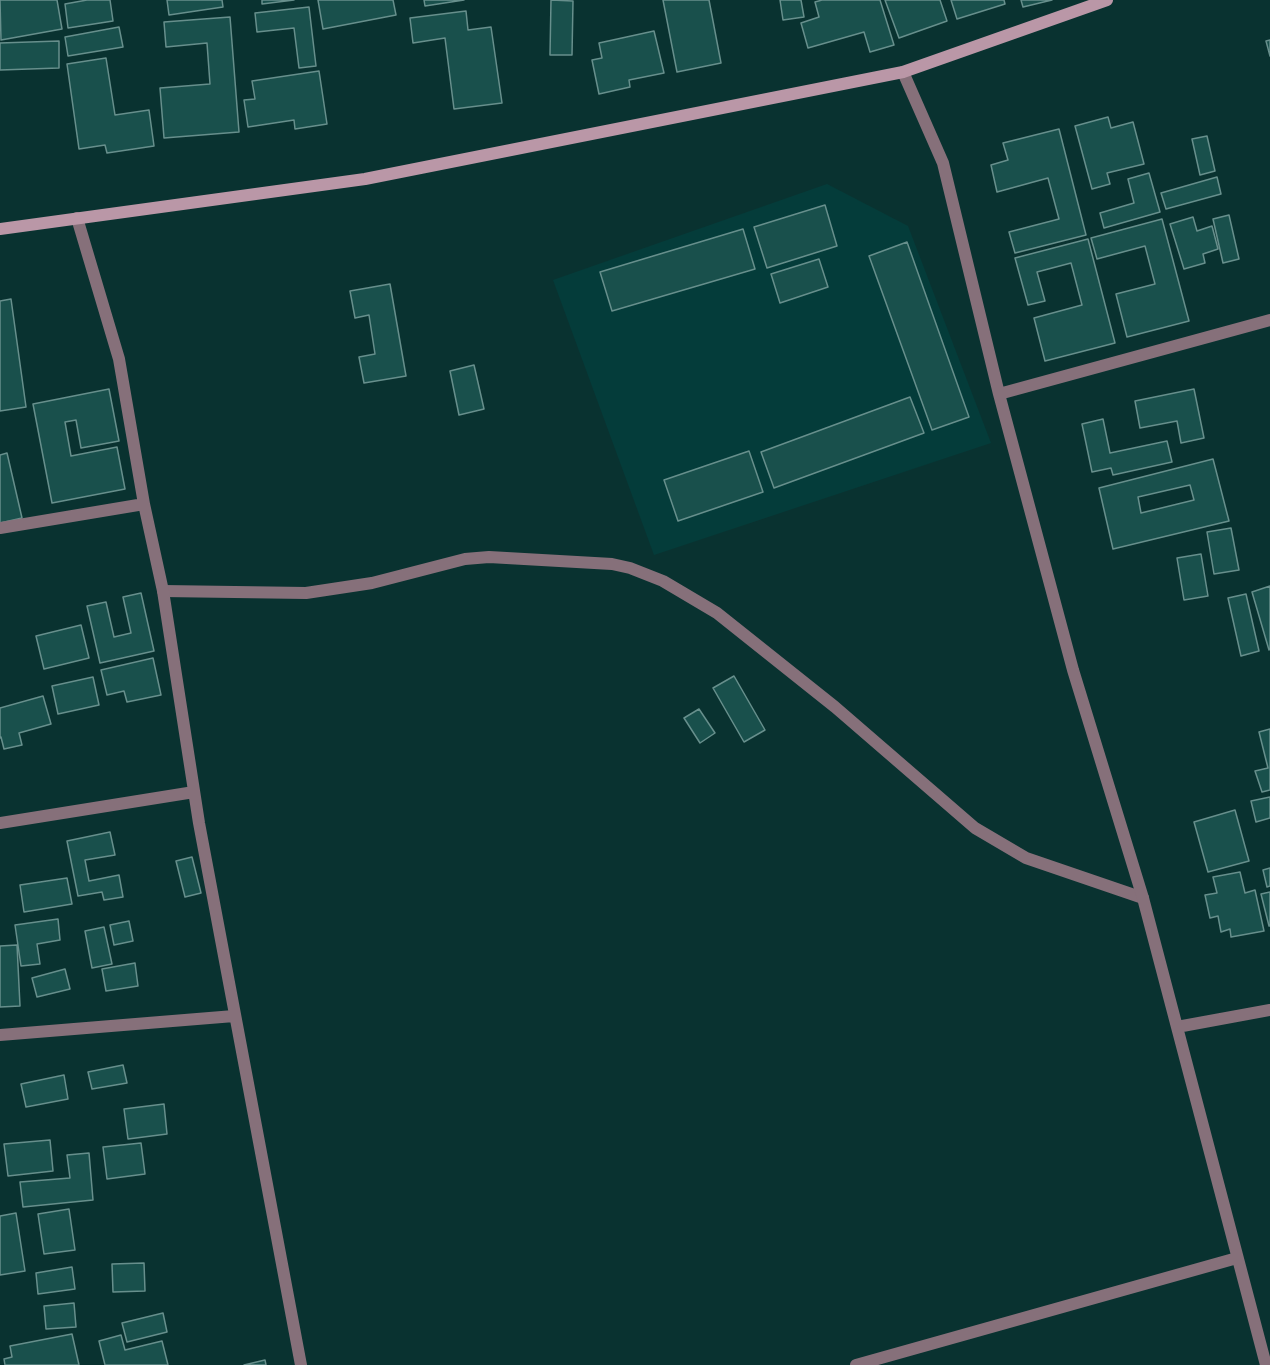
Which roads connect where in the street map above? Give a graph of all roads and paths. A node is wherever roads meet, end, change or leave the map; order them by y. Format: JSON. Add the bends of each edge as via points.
{"nodes":[{"id":1,"x":1107,"y":0,"type":"edge"},
{"id":2,"x":903,"y":72,"type":"junction"},
{"id":3,"x":77,"y":218,"type":"junction"},
{"id":4,"x":0,"y":229,"type":"edge"},
{"id":5,"x":1270,"y":320,"type":"edge"},
{"id":6,"x":999,"y":394,"type":"junction"},
{"id":7,"x":144,"y":504,"type":"junction"},
{"id":8,"x":0,"y":528,"type":"edge"},
{"id":9,"x":163,"y":591,"type":"junction"},
{"id":10,"x":194,"y":792,"type":"junction"},
{"id":11,"x":0,"y":823,"type":"edge"},
{"id":12,"x":1143,"y":898,"type":"junction"},
{"id":13,"x":1270,"y":1010,"type":"edge"},
{"id":14,"x":234,"y":1016,"type":"junction"},
{"id":15,"x":1177,"y":1027,"type":"junction"},
{"id":16,"x":0,"y":1035,"type":"edge"},
{"id":17,"x":1237,"y":1258,"type":"junction"},
{"id":18,"x":301,"y":1365,"type":"edge"},
{"id":19,"x":856,"y":1365,"type":"edge"},
{"id":20,"x":1266,"y":1365,"type":"edge"}],
"edges":[{"from":1,"to":2,"type":"street"},
{"from":2,"to":3,"type":"street","via":[[365,179]]},
{"from":2,"to":6,"type":"street","via":[[943,163]]},
{"from":3,"to":4,"type":"street"},
{"from":3,"to":7,"type":"street","via":[[119,359]]},
{"from":5,"to":6,"type":"street"},
{"from":6,"to":12,"type":"street","via":[[1073,670]]},
{"from":7,"to":8,"type":"street"},
{"from":7,"to":9,"type":"street"},
{"from":9,"to":10,"type":"street"},
{"from":9,"to":12,"type":"street","via":[[306,593],[489,557],[630,568],[663,581],[717,613],[835,707],[975,828],[1026,858]]},
{"from":10,"to":11,"type":"street"},
{"from":10,"to":14,"type":"street"},
{"from":12,"to":15,"type":"street"},
{"from":13,"to":15,"type":"street"},
{"from":14,"to":16,"type":"street"},
{"from":14,"to":18,"type":"street"},
{"from":15,"to":17,"type":"street"},
{"from":17,"to":19,"type":"street"},
{"from":17,"to":20,"type":"street"}]}
